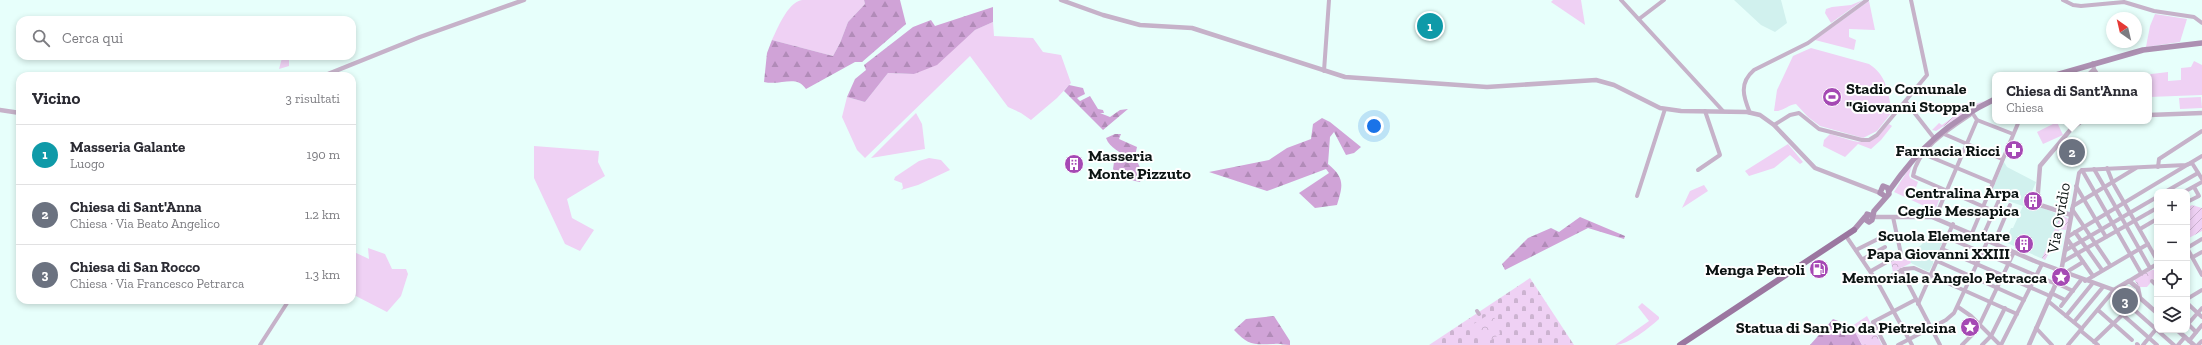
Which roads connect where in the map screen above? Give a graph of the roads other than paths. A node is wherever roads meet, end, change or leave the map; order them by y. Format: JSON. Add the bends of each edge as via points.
{"nodes":[{"id":1,"x":524,"y":0,"type":"edge"},
{"id":2,"x":1061,"y":0,"type":"edge"},
{"id":3,"x":1329,"y":0,"type":"edge"},
{"id":4,"x":1621,"y":0,"type":"edge"},
{"id":5,"x":1664,"y":0,"type":"edge"},
{"id":6,"x":1867,"y":0,"type":"edge"},
{"id":7,"x":1911,"y":0,"type":"edge"},
{"id":8,"x":2063,"y":0,"type":"edge"},
{"id":9,"x":1639,"y":19,"type":"junction"},
{"id":10,"x":2202,"y":23,"type":"edge"},
{"id":11,"x":2202,"y":43,"type":"edge"},
{"id":12,"x":2094,"y":66,"type":"junction"},
{"id":13,"x":333,"y":72,"type":"edge"},
{"id":14,"x":1324,"y":72,"type":"junction"},
{"id":15,"x":2069,"y":72,"type":"edge"},
{"id":16,"x":2090,"y":72,"type":"edge"},
{"id":17,"x":2097,"y":72,"type":"edge"},
{"id":18,"x":1992,"y":100,"type":"edge"},
{"id":19,"x":1906,"y":102,"type":"junction"},
{"id":20,"x":1665,"y":109,"type":"junction"},
{"id":21,"x":0,"y":110,"type":"edge"},
{"id":22,"x":1705,"y":111,"type":"junction"},
{"id":23,"x":1723,"y":111,"type":"junction"},
{"id":24,"x":16,"y":112,"type":"edge"},
{"id":25,"x":1750,"y":112,"type":"junction"},
{"id":26,"x":1972,"y":113,"type":"junction"},
{"id":27,"x":2202,"y":113,"type":"edge"},
{"id":28,"x":2152,"y":115,"type":"edge"},
{"id":29,"x":1977,"y":120,"type":"junction"},
{"id":30,"x":2018,"y":124,"type":"edge"},
{"id":31,"x":2078,"y":124,"type":"edge"},
{"id":32,"x":1774,"y":125,"type":"junction"},
{"id":33,"x":2202,"y":131,"type":"edge"},
{"id":34,"x":1944,"y":134,"type":"junction"},
{"id":35,"x":2013,"y":134,"type":"junction"},
{"id":36,"x":1934,"y":138,"type":"junction"},
{"id":37,"x":1967,"y":144,"type":"junction"},
{"id":38,"x":1921,"y":153,"type":"junction"},
{"id":39,"x":2202,"y":156,"type":"edge"},
{"id":40,"x":2002,"y":159,"type":"junction"},
{"id":41,"x":2192,"y":163,"type":"junction"},
{"id":42,"x":2158,"y":166,"type":"junction"},
{"id":43,"x":2137,"y":167,"type":"junction"},
{"id":44,"x":1956,"y":168,"type":"junction"},
{"id":45,"x":2106,"y":168,"type":"junction"},
{"id":46,"x":2094,"y":169,"type":"junction"},
{"id":47,"x":1698,"y":170,"type":"dead end"},
{"id":48,"x":2082,"y":170,"type":"junction"},
{"id":49,"x":2198,"y":173,"type":"junction"},
{"id":50,"x":1897,"y":180,"type":"junction"},
{"id":51,"x":2202,"y":180,"type":"edge"},
{"id":52,"x":1993,"y":183,"type":"junction"},
{"id":53,"x":2114,"y":184,"type":"junction"},
{"id":54,"x":1884,"y":186,"type":"junction"},
{"id":55,"x":2076,"y":186,"type":"junction"},
{"id":56,"x":2194,"y":187,"type":"junction"},
{"id":57,"x":1871,"y":188,"type":"junction"},
{"id":58,"x":2106,"y":189,"type":"junction"},
{"id":59,"x":2170,"y":189,"type":"edge"},
{"id":60,"x":2190,"y":189,"type":"edge"},
{"id":61,"x":1946,"y":192,"type":"junction"},
{"id":62,"x":2096,"y":193,"type":"junction"},
{"id":63,"x":1884,"y":194,"type":"junction"},
{"id":64,"x":1637,"y":196,"type":"dead end"},
{"id":65,"x":2084,"y":199,"type":"junction"},
{"id":66,"x":2154,"y":199,"type":"edge"},
{"id":67,"x":1999,"y":200,"type":"dead end"},
{"id":68,"x":2190,"y":200,"type":"edge"},
{"id":69,"x":2125,"y":203,"type":"junction"},
{"id":70,"x":2010,"y":205,"type":"dead end"},
{"id":71,"x":1983,"y":207,"type":"junction"},
{"id":72,"x":2116,"y":208,"type":"junction"},
{"id":73,"x":2072,"y":210,"type":"junction"},
{"id":74,"x":2154,"y":210,"type":"edge"},
{"id":75,"x":1994,"y":211,"type":"junction"},
{"id":76,"x":2130,"y":212,"type":"junction"},
{"id":77,"x":2107,"y":213,"type":"junction"},
{"id":78,"x":2005,"y":216,"type":"junction"},
{"id":79,"x":1893,"y":217,"type":"junction"},
{"id":80,"x":2122,"y":217,"type":"junction"},
{"id":81,"x":1870,"y":218,"type":"junction"},
{"id":82,"x":1935,"y":218,"type":"junction"},
{"id":83,"x":2096,"y":220,"type":"junction"},
{"id":84,"x":2135,"y":220,"type":"junction"},
{"id":85,"x":2154,"y":221,"type":"edge"},
{"id":86,"x":2112,"y":222,"type":"junction"},
{"id":87,"x":1953,"y":224,"type":"junction"},
{"id":88,"x":2126,"y":225,"type":"junction"},
{"id":89,"x":2084,"y":227,"type":"junction"},
{"id":90,"x":2101,"y":229,"type":"junction"},
{"id":91,"x":2140,"y":229,"type":"junction"},
{"id":92,"x":1854,"y":230,"type":"joint"},
{"id":93,"x":2117,"y":231,"type":"junction"},
{"id":94,"x":2075,"y":232,"type":"junction"},
{"id":95,"x":1972,"y":233,"type":"junction"},
{"id":96,"x":1846,"y":236,"type":"junction"},
{"id":97,"x":2090,"y":236,"type":"junction"},
{"id":98,"x":2106,"y":237,"type":"junction"},
{"id":99,"x":1880,"y":238,"type":"dead end"},
{"id":100,"x":1948,"y":238,"type":"junction"},
{"id":101,"x":1982,"y":238,"type":"junction"},
{"id":102,"x":2068,"y":238,"type":"junction"},
{"id":103,"x":2202,"y":239,"type":"edge"},
{"id":104,"x":1988,"y":240,"type":"junction"},
{"id":105,"x":2081,"y":241,"type":"junction"},
{"id":106,"x":1994,"y":243,"type":"junction"},
{"id":107,"x":2095,"y":244,"type":"junction"},
{"id":108,"x":2148,"y":244,"type":"junction"},
{"id":109,"x":2072,"y":246,"type":"junction"},
{"id":110,"x":2190,"y":246,"type":"edge"},
{"id":111,"x":1885,"y":247,"type":"dead end"},
{"id":112,"x":1942,"y":249,"type":"junction"},
{"id":113,"x":2087,"y":249,"type":"junction"},
{"id":114,"x":2139,"y":249,"type":"junction"},
{"id":115,"x":1856,"y":250,"type":"junction"},
{"id":116,"x":2066,"y":250,"type":"junction"},
{"id":117,"x":2014,"y":252,"type":"junction"},
{"id":118,"x":2202,"y":252,"type":"edge"},
{"id":119,"x":1982,"y":253,"type":"junction"},
{"id":120,"x":2190,"y":253,"type":"edge"},
{"id":121,"x":2078,"y":254,"type":"junction"},
{"id":122,"x":2130,"y":254,"type":"junction"},
{"id":123,"x":2154,"y":255,"type":"edge"},
{"id":124,"x":2192,"y":257,"type":"junction"},
{"id":125,"x":1863,"y":259,"type":"junction"},
{"id":126,"x":1937,"y":261,"type":"junction"},
{"id":127,"x":2064,"y":261,"type":"junction"},
{"id":128,"x":2083,"y":262,"type":"junction"},
{"id":129,"x":1976,"y":264,"type":"junction"},
{"id":130,"x":2009,"y":264,"type":"junction"},
{"id":131,"x":2042,"y":264,"type":"junction"},
{"id":132,"x":2110,"y":265,"type":"junction"},
{"id":133,"x":2154,"y":266,"type":"edge"},
{"id":134,"x":2200,"y":266,"type":"edge"},
{"id":135,"x":2150,"y":268,"type":"junction"},
{"id":136,"x":1901,"y":270,"type":"junction"},
{"id":137,"x":2102,"y":270,"type":"junction"},
{"id":138,"x":1870,"y":271,"type":"junction"},
{"id":139,"x":2063,"y":272,"type":"junction"},
{"id":140,"x":2141,"y":273,"type":"junction"},
{"id":141,"x":2202,"y":275,"type":"edge"},
{"id":142,"x":1931,"y":276,"type":"junction"},
{"id":143,"x":2003,"y":276,"type":"junction"},
{"id":144,"x":2036,"y":276,"type":"junction"},
{"id":145,"x":2093,"y":276,"type":"junction"},
{"id":146,"x":1971,"y":277,"type":"junction"},
{"id":147,"x":2129,"y":280,"type":"junction"},
{"id":148,"x":2083,"y":281,"type":"junction"},
{"id":149,"x":1878,"y":283,"type":"junction"},
{"id":150,"x":2056,"y":284,"type":"junction"},
{"id":151,"x":2092,"y":284,"type":"junction"},
{"id":152,"x":2030,"y":287,"type":"junction"},
{"id":153,"x":1998,"y":288,"type":"junction"},
{"id":154,"x":2103,"y":288,"type":"junction"},
{"id":155,"x":2114,"y":290,"type":"junction"},
{"id":156,"x":1965,"y":291,"type":"junction"},
{"id":157,"x":2073,"y":291,"type":"junction"},
{"id":158,"x":2200,"y":291,"type":"edge"},
{"id":159,"x":2202,"y":296,"type":"edge"},
{"id":160,"x":2050,"y":297,"type":"junction"},
{"id":161,"x":2190,"y":297,"type":"edge"},
{"id":162,"x":2140,"y":298,"type":"junction"},
{"id":163,"x":2024,"y":300,"type":"junction"},
{"id":164,"x":2065,"y":300,"type":"junction"},
{"id":165,"x":1917,"y":302,"type":"junction"},
{"id":166,"x":1992,"y":302,"type":"junction"},
{"id":167,"x":286,"y":304,"type":"edge"},
{"id":168,"x":2061,"y":306,"type":"dead end"},
{"id":169,"x":1958,"y":307,"type":"junction"},
{"id":170,"x":2131,"y":307,"type":"junction"},
{"id":171,"x":2190,"y":307,"type":"edge"},
{"id":172,"x":2004,"y":308,"type":"junction"},
{"id":173,"x":2202,"y":308,"type":"edge"},
{"id":174,"x":2154,"y":309,"type":"edge"},
{"id":175,"x":2098,"y":310,"type":"junction"},
{"id":176,"x":1894,"y":312,"type":"junction"},
{"id":177,"x":2198,"y":313,"type":"junction"},
{"id":178,"x":2016,"y":314,"type":"junction"},
{"id":179,"x":2123,"y":315,"type":"junction"},
{"id":180,"x":2066,"y":316,"type":"junction"},
{"id":181,"x":2202,"y":317,"type":"edge"},
{"id":182,"x":2074,"y":322,"type":"junction"},
{"id":183,"x":2190,"y":322,"type":"edge"},
{"id":184,"x":2114,"y":323,"type":"junction"},
{"id":185,"x":1980,"y":325,"type":"junction"},
{"id":186,"x":2202,"y":325,"type":"edge"},
{"id":187,"x":2154,"y":326,"type":"edge"},
{"id":188,"x":2190,"y":326,"type":"edge"},
{"id":189,"x":1931,"y":328,"type":"junction"},
{"id":190,"x":2036,"y":328,"type":"junction"},
{"id":191,"x":2081,"y":330,"type":"junction"},
{"id":192,"x":2154,"y":332,"type":"edge"},
{"id":193,"x":2196,"y":332,"type":"junction"},
{"id":194,"x":2161,"y":333,"type":"edge"},
{"id":195,"x":2180,"y":333,"type":"edge"},
{"id":196,"x":1991,"y":336,"type":"junction"},
{"id":197,"x":2185,"y":337,"type":"junction"},
{"id":198,"x":2148,"y":338,"type":"junction"},
{"id":199,"x":1909,"y":340,"type":"junction"},
{"id":200,"x":2132,"y":340,"type":"dead end"},
{"id":201,"x":2202,"y":340,"type":"edge"},
{"id":202,"x":2189,"y":341,"type":"junction"},
{"id":203,"x":2096,"y":344,"type":"edge"},
{"id":204,"x":260,"y":345,"type":"edge"},
{"id":205,"x":1680,"y":345,"type":"edge"},
{"id":206,"x":1885,"y":345,"type":"edge"},
{"id":207,"x":1898,"y":345,"type":"edge"},
{"id":208,"x":1912,"y":345,"type":"edge"},
{"id":209,"x":1940,"y":345,"type":"edge"},
{"id":210,"x":1962,"y":345,"type":"edge"},
{"id":211,"x":1982,"y":345,"type":"edge"},
{"id":212,"x":2001,"y":345,"type":"edge"},
{"id":213,"x":2029,"y":345,"type":"edge"},
{"id":214,"x":2052,"y":345,"type":"edge"},
{"id":215,"x":2068,"y":345,"type":"edge"},
{"id":216,"x":2143,"y":345,"type":"edge"},
{"id":217,"x":2157,"y":345,"type":"edge"},
{"id":218,"x":2174,"y":345,"type":"edge"},
{"id":219,"x":2178,"y":345,"type":"edge"},
{"id":220,"x":2194,"y":345,"type":"edge"},
{"id":221,"x":2198,"y":345,"type":"edge"}],
"edges":[{"from":1,"to":13,"type":"street","via":[[420,37]]},
{"from":2,"to":14,"type":"street","via":[[1140,25],[1192,28]]},
{"from":3,"to":14,"type":"street"},
{"from":4,"to":9,"type":"street"},
{"from":5,"to":9,"type":"street"},
{"from":6,"to":25,"type":"street","via":[[1808,43],[1747,76],[1743,93]]},
{"from":7,"to":19,"type":"street","via":[[1927,75]]},
{"from":8,"to":10,"type":"street","via":[[2081,6],[2124,2],[2154,11],[2194,17]]},
{"from":9,"to":23,"type":"street"},
{"from":11,"to":12,"type":"main road","via":[[2143,50]]},
{"from":12,"to":15,"type":"main road"},
{"from":12,"to":16,"type":"street"},
{"from":12,"to":17,"type":"street"},
{"from":14,"to":20,"type":"street","via":[[1345,77],[1487,87],[1596,80],[1614,85]]},
{"from":18,"to":26,"type":"main road"},
{"from":19,"to":32,"type":"street","via":[[1877,135],[1869,140],[1819,129],[1799,113],[1790,115]]},
{"from":19,"to":36,"type":"street"},
{"from":20,"to":22,"type":"street"},
{"from":20,"to":64,"type":"street"},
{"from":21,"to":24,"type":"street"},
{"from":22,"to":23,"type":"street"},
{"from":22,"to":47,"type":"street","via":[[1720,155]]},
{"from":23,"to":25,"type":"street"},
{"from":25,"to":32,"type":"street","via":[[1760,115]]},
{"from":26,"to":29,"type":"street"},
{"from":26,"to":34,"type":"street"},
{"from":26,"to":36,"type":"main road"},
{"from":27,"to":28,"type":"street"},
{"from":29,"to":35,"type":"street"},
{"from":29,"to":37,"type":"street"},
{"from":30,"to":35,"type":"street"},
{"from":31,"to":73,"type":"street","via":[[2040,166],[2038,204]]},
{"from":32,"to":57,"type":"street","via":[[1815,168]]},
{"from":33,"to":42,"type":"street","via":[[2159,159]]},
{"from":34,"to":37,"type":"street"},
{"from":34,"to":38,"type":"street"},
{"from":35,"to":40,"type":"street"},
{"from":36,"to":38,"type":"main road"},
{"from":37,"to":40,"type":"street"},
{"from":37,"to":44,"type":"street"},
{"from":38,"to":44,"type":"street"},
{"from":38,"to":50,"type":"main road"},
{"from":38,"to":61,"type":"street","via":[[1912,176]]},
{"from":39,"to":41,"type":"street"},
{"from":40,"to":52,"type":"street"},
{"from":41,"to":42,"type":"street"},
{"from":41,"to":49,"type":"street"},
{"from":41,"to":69,"type":"street"},
{"from":42,"to":43,"type":"street"},
{"from":43,"to":45,"type":"street"},
{"from":43,"to":53,"type":"street"},
{"from":44,"to":52,"type":"street"},
{"from":44,"to":61,"type":"street"},
{"from":45,"to":46,"type":"street"},
{"from":45,"to":53,"type":"street"},
{"from":46,"to":48,"type":"street"},
{"from":46,"to":58,"type":"street"},
{"from":48,"to":55,"type":"street","name":"Via Ovidio"},
{"from":48,"to":62,"type":"street"},
{"from":49,"to":51,"type":"street"},
{"from":49,"to":59,"type":"street"},
{"from":50,"to":54,"type":"main road"},
{"from":50,"to":63,"type":"main road"},
{"from":51,"to":56,"type":"street"},
{"from":52,"to":71,"type":"street"},
{"from":53,"to":58,"type":"street"},
{"from":53,"to":69,"type":"street"},
{"from":54,"to":57,"type":"street"},
{"from":54,"to":63,"type":"main road"},
{"from":55,"to":65,"type":"street"},
{"from":55,"to":73,"type":"street","name":"Via Ovidio"},
{"from":56,"to":60,"type":"street"},
{"from":56,"to":68,"type":"street","via":[[2199,196]]},
{"from":57,"to":63,"type":"street"},
{"from":58,"to":62,"type":"street"},
{"from":58,"to":72,"type":"street"},
{"from":61,"to":71,"type":"street"},
{"from":61,"to":82,"type":"street"},
{"from":62,"to":65,"type":"street"},
{"from":62,"to":77,"type":"street"},
{"from":63,"to":81,"type":"main road"},
{"from":65,"to":73,"type":"street"},
{"from":65,"to":83,"type":"street"},
{"from":66,"to":76,"type":"street"},
{"from":67,"to":75,"type":"street"},
{"from":69,"to":72,"type":"street"},
{"from":69,"to":76,"type":"street"},
{"from":70,"to":78,"type":"street"},
{"from":71,"to":75,"type":"street"},
{"from":71,"to":95,"type":"street"},
{"from":72,"to":77,"type":"street"},
{"from":72,"to":80,"type":"street"},
{"from":73,"to":89,"type":"street"},
{"from":73,"to":102,"type":"street","name":"Via Ovidio"},
{"from":74,"to":84,"type":"street"},
{"from":75,"to":78,"type":"street"},
{"from":75,"to":101,"type":"street"},
{"from":76,"to":80,"type":"street"},
{"from":76,"to":84,"type":"street"},
{"from":77,"to":83,"type":"street"},
{"from":77,"to":86,"type":"street"},
{"from":78,"to":106,"type":"street"},
{"from":79,"to":81,"type":"street"},
{"from":79,"to":82,"type":"street"},
{"from":79,"to":138,"type":"street","via":[[1901,254]]},
{"from":80,"to":86,"type":"street"},
{"from":80,"to":88,"type":"street"},
{"from":81,"to":92,"type":"main road"},
{"from":82,"to":87,"type":"street"},
{"from":83,"to":89,"type":"street"},
{"from":83,"to":90,"type":"street"},
{"from":84,"to":88,"type":"street"},
{"from":84,"to":91,"type":"street"},
{"from":85,"to":91,"type":"street"},
{"from":86,"to":90,"type":"street"},
{"from":86,"to":93,"type":"street"},
{"from":87,"to":95,"type":"street"},
{"from":87,"to":100,"type":"street"},
{"from":88,"to":93,"type":"street"},
{"from":88,"to":114,"type":"street"},
{"from":89,"to":94,"type":"street"},
{"from":89,"to":97,"type":"street"},
{"from":90,"to":97,"type":"street"},
{"from":90,"to":98,"type":"street"},
{"from":91,"to":108,"type":"street"},
{"from":92,"to":96,"type":"main road"},
{"from":93,"to":98,"type":"street"},
{"from":93,"to":122,"type":"street"},
{"from":94,"to":102,"type":"street"},
{"from":94,"to":105,"type":"street"},
{"from":95,"to":101,"type":"street"},
{"from":96,"to":115,"type":"street"},
{"from":96,"to":205,"type":"main road"},
{"from":97,"to":105,"type":"street"},
{"from":97,"to":107,"type":"street"},
{"from":98,"to":107,"type":"street"},
{"from":99,"to":115,"type":"street"},
{"from":100,"to":112,"type":"street"},
{"from":100,"to":119,"type":"street"},
{"from":101,"to":104,"type":"street"},
{"from":102,"to":109,"type":"street"},
{"from":102,"to":116,"type":"street","name":"Via Ovidio"},
{"from":103,"to":110,"type":"street"},
{"from":104,"to":106,"type":"street"},
{"from":104,"to":119,"type":"street"},
{"from":105,"to":109,"type":"street"},
{"from":105,"to":113,"type":"street"},
{"from":106,"to":117,"type":"street"},
{"from":107,"to":113,"type":"street"},
{"from":107,"to":132,"type":"street"},
{"from":108,"to":114,"type":"street"},
{"from":108,"to":123,"type":"street"},
{"from":109,"to":116,"type":"street"},
{"from":109,"to":121,"type":"street"},
{"from":111,"to":125,"type":"street"},
{"from":112,"to":126,"type":"street"},
{"from":112,"to":129,"type":"street"},
{"from":113,"to":121,"type":"street"},
{"from":113,"to":137,"type":"street"},
{"from":114,"to":122,"type":"street"},
{"from":114,"to":135,"type":"street"},
{"from":115,"to":125,"type":"street"},
{"from":116,"to":127,"type":"street","name":"Via Ovidio"},
{"from":117,"to":130,"type":"street"},
{"from":117,"to":131,"type":"street"},
{"from":118,"to":124,"type":"street"},
{"from":119,"to":129,"type":"street"},
{"from":119,"to":130,"type":"street"},
{"from":120,"to":124,"type":"street"},
{"from":121,"to":127,"type":"street"},
{"from":121,"to":128,"type":"street"},
{"from":122,"to":132,"type":"street"},
{"from":122,"to":140,"type":"street"},
{"from":124,"to":134,"type":"street"},
{"from":125,"to":138,"type":"street"},
{"from":126,"to":142,"type":"street"},
{"from":126,"to":146,"type":"street"},
{"from":127,"to":139,"type":"street","name":"Via Ovidio"},
{"from":128,"to":139,"type":"street"},
{"from":128,"to":145,"type":"street"},
{"from":129,"to":143,"type":"street"},
{"from":129,"to":146,"type":"street"},
{"from":130,"to":143,"type":"street"},
{"from":130,"to":144,"type":"street"},
{"from":131,"to":139,"type":"street"},
{"from":131,"to":144,"type":"street"},
{"from":132,"to":137,"type":"street"},
{"from":133,"to":135,"type":"street"},
{"from":134,"to":141,"type":"street"},
{"from":135,"to":140,"type":"street"},
{"from":136,"to":142,"type":"street","via":[[1914,268]]},
{"from":136,"to":149,"type":"street"},
{"from":136,"to":165,"type":"street"},
{"from":137,"to":145,"type":"street"},
{"from":138,"to":149,"type":"street"},
{"from":139,"to":148,"type":"street"},
{"from":139,"to":150,"type":"street","name":"Via Ovidio"},
{"from":140,"to":147,"type":"street"},
{"from":142,"to":156,"type":"street"},
{"from":142,"to":165,"type":"street"},
{"from":143,"to":152,"type":"street"},
{"from":143,"to":153,"type":"street"},
{"from":144,"to":150,"type":"street"},
{"from":144,"to":152,"type":"street"},
{"from":145,"to":148,"type":"street"},
{"from":146,"to":153,"type":"street"},
{"from":146,"to":156,"type":"street"},
{"from":147,"to":155,"type":"street"},
{"from":147,"to":162,"type":"street","via":[[2138,288]]},
{"from":148,"to":151,"type":"street"},
{"from":148,"to":157,"type":"street"},
{"from":149,"to":176,"type":"street"},
{"from":150,"to":157,"type":"street"},
{"from":150,"to":160,"type":"street","name":"Via Ovidio"},
{"from":151,"to":154,"type":"street"},
{"from":151,"to":180,"type":"street"},
{"from":152,"to":160,"type":"street"},
{"from":152,"to":163,"type":"street"},
{"from":153,"to":163,"type":"street"},
{"from":153,"to":166,"type":"street"},
{"from":154,"to":155,"type":"street"},
{"from":154,"to":182,"type":"street"},
{"from":155,"to":175,"type":"street"},
{"from":156,"to":166,"type":"street"},
{"from":156,"to":169,"type":"street"},
{"from":157,"to":164,"type":"street"},
{"from":158,"to":159,"type":"street"},
{"from":158,"to":161,"type":"street"},
{"from":160,"to":164,"type":"street"},
{"from":160,"to":180,"type":"street"},
{"from":160,"to":190,"type":"street","name":"Via Ovidio"},
{"from":162,"to":170,"type":"street"},
{"from":162,"to":174,"type":"street"},
{"from":163,"to":178,"type":"street"},
{"from":164,"to":168,"type":"street"},
{"from":165,"to":176,"type":"street"},
{"from":165,"to":189,"type":"street"},
{"from":166,"to":172,"type":"street"},
{"from":166,"to":185,"type":"street"},
{"from":167,"to":204,"type":"street"},
{"from":169,"to":185,"type":"street"},
{"from":169,"to":189,"type":"street","via":[[1946,320]]},
{"from":170,"to":179,"type":"street"},
{"from":170,"to":187,"type":"street"},
{"from":171,"to":177,"type":"street"},
{"from":172,"to":178,"type":"street"},
{"from":172,"to":196,"type":"street"},
{"from":173,"to":177,"type":"street"},
{"from":175,"to":184,"type":"street"},
{"from":175,"to":191,"type":"street"},
{"from":176,"to":199,"type":"street"},
{"from":176,"to":206,"type":"street","via":[[1873,322]]},
{"from":177,"to":181,"type":"street"},
{"from":177,"to":183,"type":"street"},
{"from":178,"to":212,"type":"street"},
{"from":179,"to":184,"type":"street"},
{"from":179,"to":198,"type":"street"},
{"from":180,"to":182,"type":"street"},
{"from":182,"to":191,"type":"street"},
{"from":184,"to":200,"type":"street"},
{"from":184,"to":203,"type":"street"},
{"from":185,"to":196,"type":"street"},
{"from":185,"to":210,"type":"street"},
{"from":186,"to":193,"type":"street"},
{"from":188,"to":193,"type":"street"},
{"from":189,"to":199,"type":"street"},
{"from":189,"to":209,"type":"street"},
{"from":190,"to":213,"type":"street","name":"Via Ovidio"},
{"from":190,"to":214,"type":"street"},
{"from":191,"to":203,"type":"street"},
{"from":191,"to":215,"type":"street"},
{"from":192,"to":198,"type":"street"},
{"from":193,"to":202,"type":"street"},
{"from":194,"to":218,"type":"street"},
{"from":195,"to":197,"type":"street"},
{"from":196,"to":211,"type":"street"},
{"from":196,"to":212,"type":"street"},
{"from":197,"to":202,"type":"street"},
{"from":197,"to":219,"type":"street"},
{"from":198,"to":216,"type":"street"},
{"from":198,"to":217,"type":"street"},
{"from":199,"to":207,"type":"street"},
{"from":199,"to":208,"type":"street"},
{"from":201,"to":221,"type":"street"},
{"from":202,"to":220,"type":"street"}]}
